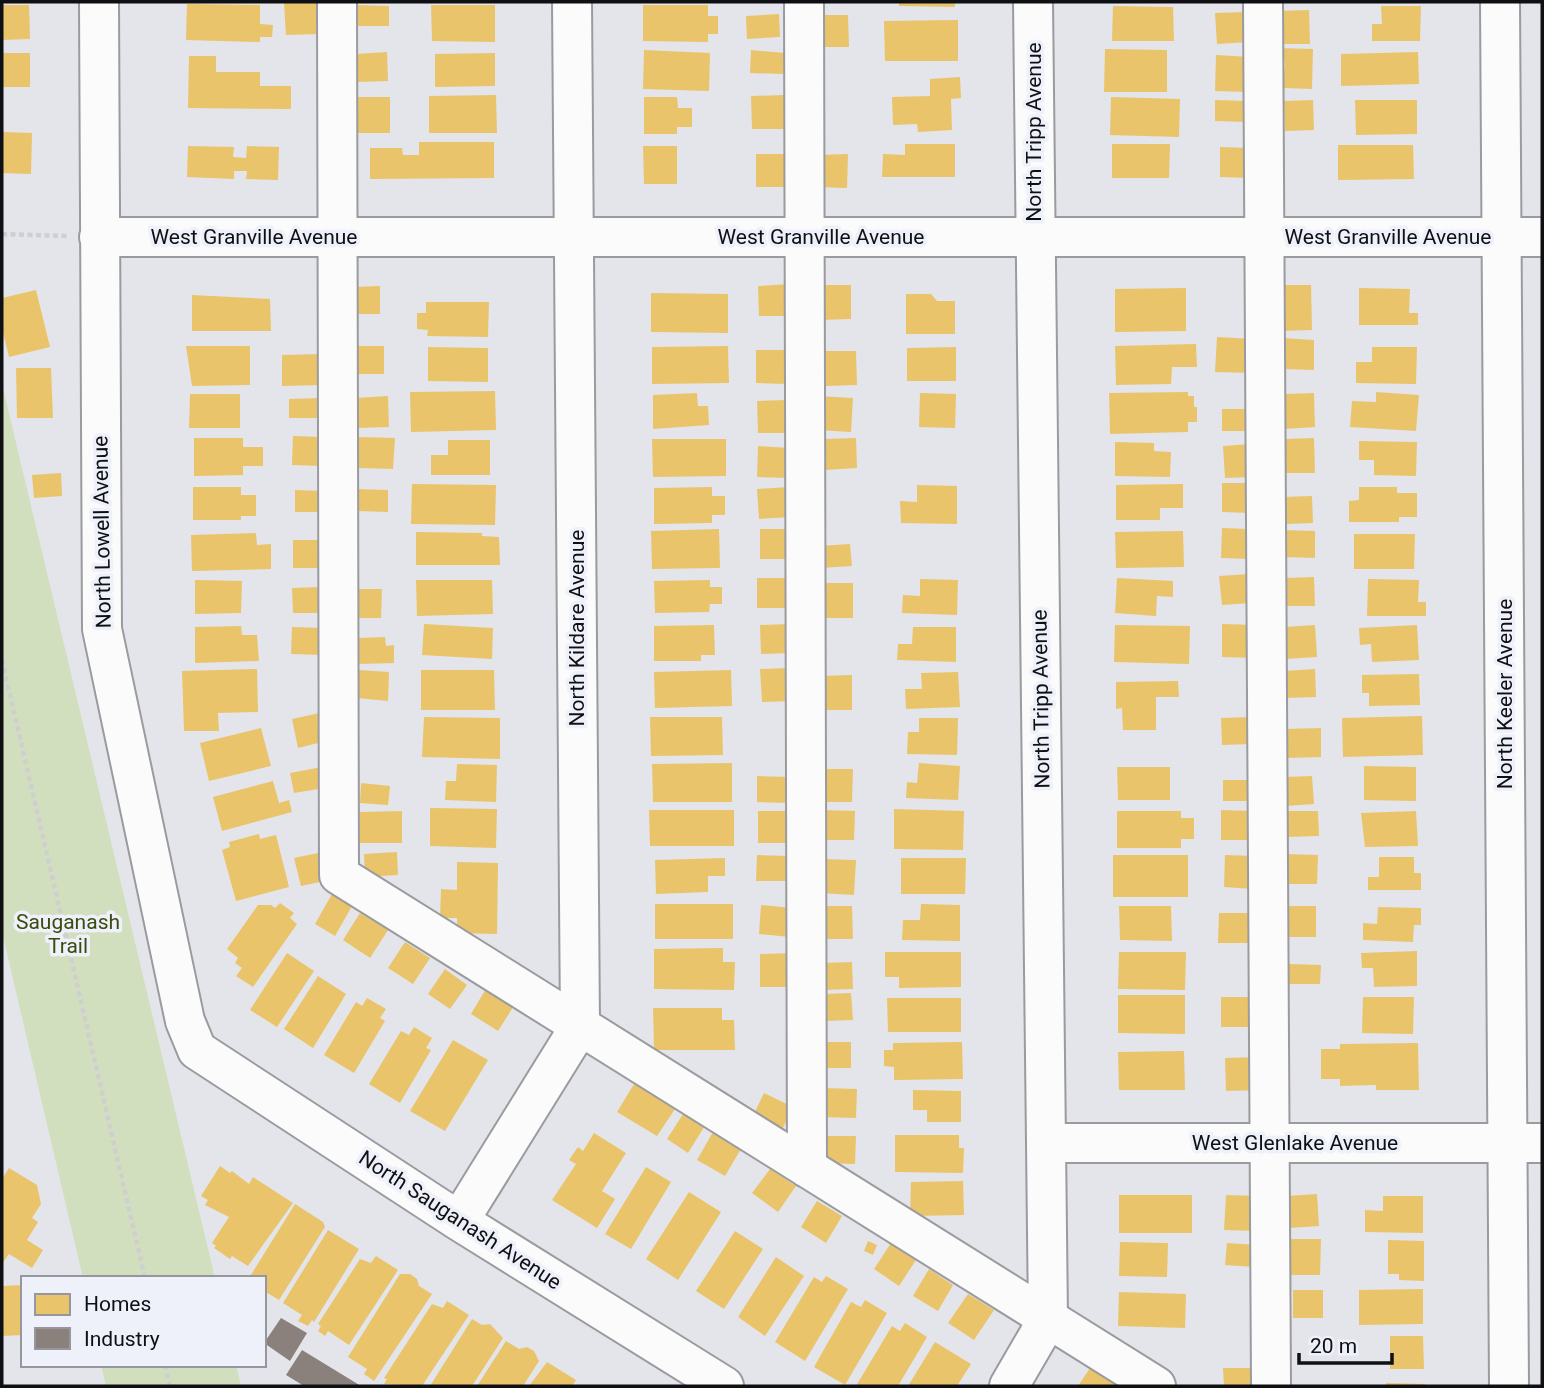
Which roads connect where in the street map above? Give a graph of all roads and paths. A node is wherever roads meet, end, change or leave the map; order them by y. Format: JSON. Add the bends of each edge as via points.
{"nodes":[{"id":1,"x":99,"y":2,"type":"edge"},
{"id":2,"x":337,"y":2,"type":"edge"},
{"id":3,"x":572,"y":2,"type":"edge"},
{"id":4,"x":804,"y":2,"type":"edge"},
{"id":5,"x":1033,"y":2,"type":"edge"},
{"id":6,"x":1263,"y":2,"type":"edge"},
{"id":7,"x":1500,"y":2,"type":"edge"},
{"id":8,"x":2,"y":234,"type":"edge"},
{"id":9,"x":99,"y":237,"type":"junction"},
{"id":10,"x":338,"y":237,"type":"junction"},
{"id":11,"x":574,"y":237,"type":"junction"},
{"id":12,"x":806,"y":237,"type":"junction"},
{"id":13,"x":1034,"y":237,"type":"junction"},
{"id":14,"x":1264,"y":237,"type":"junction"},
{"id":15,"x":1501,"y":237,"type":"junction"},
{"id":16,"x":1542,"y":237,"type":"edge"},
{"id":17,"x":2,"y":660,"type":"edge"},
{"id":18,"x":580,"y":1026,"type":"junction"},
{"id":19,"x":197,"y":1050,"type":"joint"},
{"id":20,"x":1048,"y":1143,"type":"junction"},
{"id":21,"x":1269,"y":1143,"type":"junction"},
{"id":22,"x":1525,"y":1143,"type":"edge"},
{"id":23,"x":807,"y":1168,"type":"junction"},
{"id":24,"x":459,"y":1221,"type":"junction"},
{"id":25,"x":145,"y":1276,"type":"edge"},
{"id":26,"x":1048,"y":1319,"type":"junction"},
{"id":27,"x":165,"y":1367,"type":"edge"},
{"id":28,"x":170,"y":1386,"type":"edge"},
{"id":29,"x":724,"y":1386,"type":"edge"},
{"id":30,"x":1009,"y":1386,"type":"edge"},
{"id":31,"x":1156,"y":1386,"type":"edge"},
{"id":32,"x":1271,"y":1386,"type":"edge"},
{"id":33,"x":1509,"y":1386,"type":"edge"}],
"edges":[{"from":1,"to":9,"type":"street","name":"North Lowell Avenue"},
{"from":2,"to":10,"type":"street"},
{"from":3,"to":11,"type":"street","name":"North Kildare Avenue"},
{"from":4,"to":12,"type":"street"},
{"from":5,"to":13,"type":"street","name":"North Tripp Avenue"},
{"from":6,"to":14,"type":"street"},
{"from":7,"to":15,"type":"street","name":"North Keeler Avenue"},
{"from":8,"to":9,"type":"path"},
{"from":9,"to":10,"type":"street","name":"West Granville Avenue"},
{"from":9,"to":19,"type":"street","name":"North Lowell Avenue","via":[[102,629],[185,1021]]},
{"from":10,"to":11,"type":"street","name":"West Granville Avenue"},
{"from":10,"to":18,"type":"street","via":[[339,875]]},
{"from":11,"to":12,"type":"street","name":"West Granville Avenue"},
{"from":11,"to":18,"type":"street","name":"North Kildare Avenue"},
{"from":12,"to":13,"type":"street","name":"West Granville Avenue"},
{"from":12,"to":23,"type":"street"},
{"from":13,"to":14,"type":"street","name":"West Granville Avenue"},
{"from":13,"to":20,"type":"street","name":"North Tripp Avenue"},
{"from":14,"to":15,"type":"street","name":"West Granville Avenue"},
{"from":14,"to":21,"type":"street"},
{"from":15,"to":16,"type":"street","name":"West Granville Avenue"},
{"from":15,"to":22,"type":"street","name":"North Keeler Avenue"},
{"from":17,"to":25,"type":"path"},
{"from":18,"to":23,"type":"street"},
{"from":18,"to":24,"type":"street"},
{"from":19,"to":24,"type":"street","name":"North Sauganash Avenue"},
{"from":20,"to":21,"type":"street","name":"West Glenlake Avenue"},
{"from":20,"to":26,"type":"street","name":"North Tripp Avenue"},
{"from":21,"to":22,"type":"street","name":"West Glenlake Avenue"},
{"from":21,"to":32,"type":"street"},
{"from":22,"to":33,"type":"street","name":"North Keeler Avenue"},
{"from":23,"to":26,"type":"street"},
{"from":24,"to":29,"type":"street","name":"North Sauganash Avenue"},
{"from":26,"to":30,"type":"street"},
{"from":26,"to":31,"type":"street"},
{"from":27,"to":28,"type":"path"}]}
